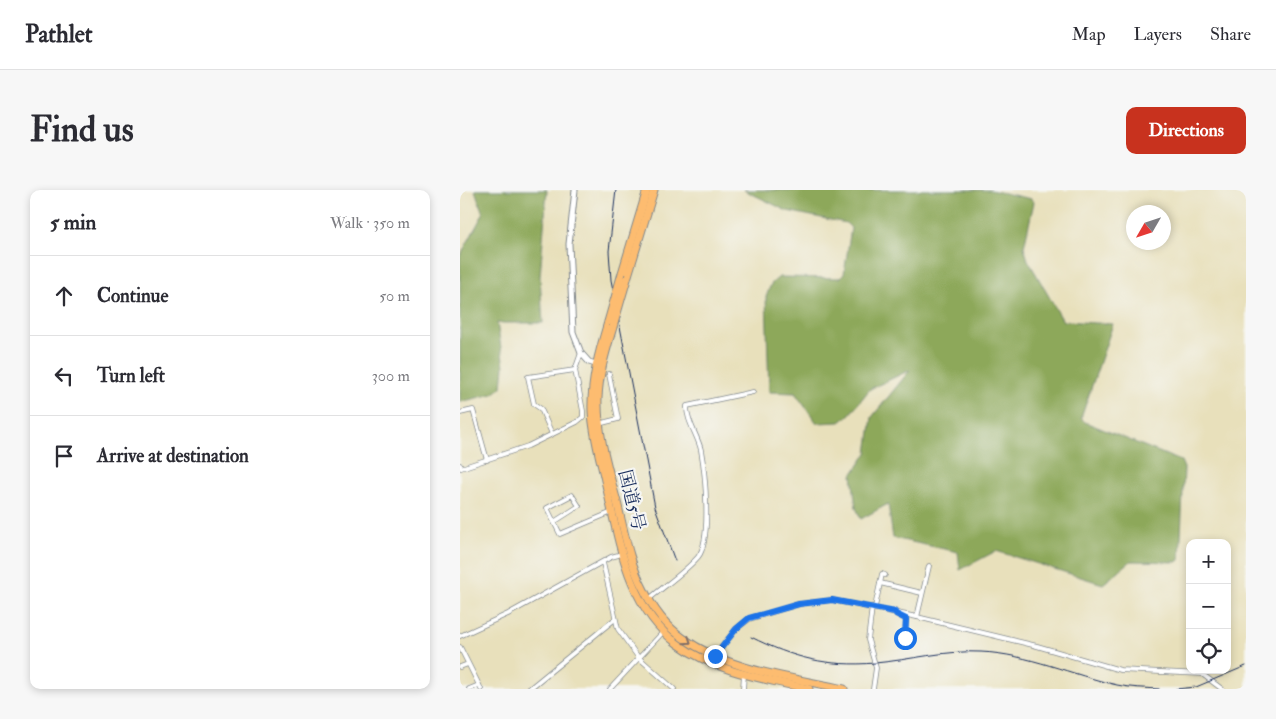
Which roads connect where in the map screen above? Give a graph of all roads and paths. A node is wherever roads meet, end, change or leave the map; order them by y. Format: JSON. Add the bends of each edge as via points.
{"nodes":[{"id":1,"x":575,"y":190,"type":"edge"},
{"id":2,"x":647,"y":190,"type":"edge"},
{"id":3,"x":654,"y":190,"type":"edge"},
{"id":4,"x":624,"y":276,"type":"junction"},
{"id":5,"x":581,"y":353,"type":"junction"},
{"id":6,"x":599,"y":365,"type":"junction"},
{"id":7,"x":575,"y":370,"type":"junction"},
{"id":8,"x":609,"y":374,"type":"dead end"},
{"id":9,"x":753,"y":392,"type":"dead end"},
{"id":10,"x":460,"y":413,"type":"edge"},
{"id":11,"x":596,"y":424,"type":"junction"},
{"id":12,"x":552,"y":434,"type":"junction"},
{"id":13,"x":487,"y":460,"type":"junction"},
{"id":14,"x":460,"y":466,"type":"edge"},
{"id":15,"x":616,"y":511,"type":"junction"},
{"id":16,"x":554,"y":522,"type":"junction"},
{"id":17,"x":626,"y":552,"type":"junction"},
{"id":18,"x":603,"y":563,"type":"junction"},
{"id":19,"x":929,"y":566,"type":"dead end"},
{"id":20,"x":885,"y":575,"type":"dead end"},
{"id":21,"x":880,"y":583,"type":"junction"},
{"id":22,"x":922,"y":592,"type":"junction"},
{"id":23,"x":646,"y":602,"type":"junction"},
{"id":24,"x":873,"y":607,"type":"junction"},
{"id":25,"x":895,"y":612,"type":"junction"},
{"id":26,"x":916,"y":617,"type":"junction"},
{"id":27,"x":615,"y":618,"type":"junction"},
{"id":28,"x":666,"y":629,"type":"junction"},
{"id":29,"x":460,"y":636,"type":"edge"},
{"id":30,"x":905,"y":638,"type":"dead end"},
{"id":31,"x":460,"y":647,"type":"edge"},
{"id":32,"x":715,"y":656,"type":"junction"},
{"id":33,"x":638,"y":657,"type":"junction"},
{"id":34,"x":468,"y":664,"type":"junction"},
{"id":35,"x":460,"y":666,"type":"edge"},
{"id":36,"x":744,"y":670,"type":"junction"},
{"id":37,"x":810,"y":686,"type":"edge"},
{"id":38,"x":480,"y":687,"type":"edge"},
{"id":39,"x":469,"y":689,"type":"edge"},
{"id":40,"x":529,"y":689,"type":"edge"},
{"id":41,"x":610,"y":689,"type":"edge"},
{"id":42,"x":674,"y":689,"type":"edge"},
{"id":43,"x":744,"y":689,"type":"edge"},
{"id":44,"x":844,"y":689,"type":"edge"},
{"id":45,"x":873,"y":689,"type":"edge"},
{"id":46,"x":1222,"y":689,"type":"edge"}],
"edges":[{"from":1,"to":5,"type":"street","via":[[570,267],[573,332]]},
{"from":2,"to":4,"type":"highway","name":"国道5号"},
{"from":3,"to":4,"type":"highway","name":"国道5号"},
{"from":4,"to":6,"type":"highway","name":"国道5号","bridge":true},
{"from":5,"to":6,"type":"street","via":[[589,362]]},
{"from":5,"to":7,"type":"street"},
{"from":6,"to":11,"type":"highway","name":"国道5号","via":[[592,397]]},
{"from":7,"to":12,"type":"street","via":[[583,417]]},
{"from":7,"to":12,"type":"street","via":[[528,377],[534,404],[541,409]]},
{"from":8,"to":11,"type":"street","via":[[618,419]]},
{"from":9,"to":23,"type":"street","via":[[687,406],[705,474],[707,494],[703,546],[698,556]]},
{"from":10,"to":13,"type":"street","via":[[473,410]]},
{"from":11,"to":15,"type":"highway","name":"国道5号"},
{"from":12,"to":13,"type":"street"},
{"from":13,"to":14,"type":"street"},
{"from":15,"to":16,"type":"street","via":[[560,534]]},
{"from":15,"to":17,"type":"highway","name":"国道5号"},
{"from":16,"to":16,"type":"street","via":[[547,508],[572,495],[579,506]]},
{"from":17,"to":18,"type":"street"},
{"from":17,"to":23,"type":"highway","name":"国道5号","via":[[631,579]]},
{"from":18,"to":27,"type":"street"},
{"from":18,"to":29,"type":"street"},
{"from":19,"to":22,"type":"street"},
{"from":20,"to":21,"type":"street","via":[[882,574]]},
{"from":21,"to":22,"type":"street"},
{"from":21,"to":24,"type":"street"},
{"from":22,"to":26,"type":"street"},
{"from":23,"to":28,"type":"highway","name":"国道5号"},
{"from":24,"to":25,"type":"street"},
{"from":24,"to":32,"type":"street","via":[[819,600],[760,614],[736,629]]},
{"from":24,"to":45,"type":"street","via":[[868,640],[876,668]]},
{"from":25,"to":26,"type":"street"},
{"from":25,"to":30,"type":"street","via":[[906,619]]},
{"from":26,"to":46,"type":"street","via":[[1120,670],[1202,674]]},
{"from":27,"to":33,"type":"street","via":[[618,629]]},
{"from":27,"to":40,"type":"street"},
{"from":28,"to":32,"type":"highway","name":"国道5号","one_way":true},
{"from":28,"to":33,"type":"street"},
{"from":28,"to":36,"type":"highway","name":"国道5号","via":[[693,654],[711,663]]},
{"from":31,"to":34,"type":"street"},
{"from":32,"to":36,"type":"highway","name":"国道5号"},
{"from":33,"to":41,"type":"street"},
{"from":33,"to":42,"type":"street"},
{"from":34,"to":35,"type":"street"},
{"from":34,"to":38,"type":"street"},
{"from":36,"to":37,"type":"highway","name":"国道5号"},
{"from":36,"to":43,"type":"street"},
{"from":37,"to":44,"type":"highway","name":"国道5号"},
{"from":38,"to":39,"type":"street"}]}
